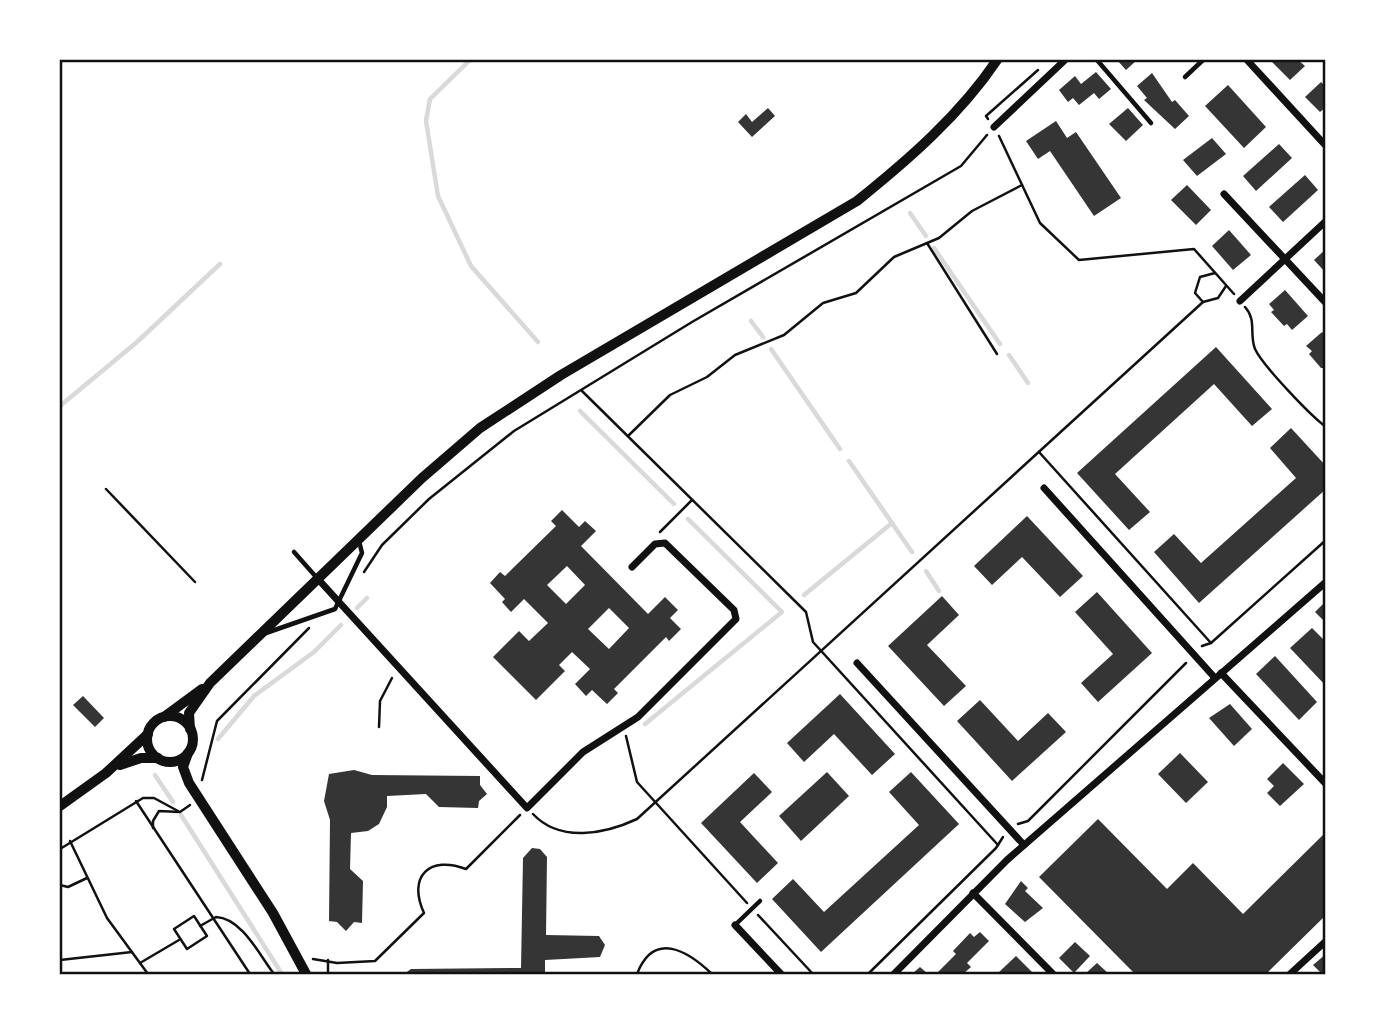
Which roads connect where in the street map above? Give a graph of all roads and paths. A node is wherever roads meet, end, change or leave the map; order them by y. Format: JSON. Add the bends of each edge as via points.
{"nodes":[{"id":1,"x":997,"y":60,"type":"edge"},
{"id":2,"x":1065,"y":60,"type":"edge"},
{"id":3,"x":1097,"y":60,"type":"edge"},
{"id":4,"x":1203,"y":60,"type":"edge"},
{"id":5,"x":1247,"y":60,"type":"edge"},
{"id":6,"x":1040,"y":68,"type":"dead end"},
{"id":7,"x":1185,"y":77,"type":"dead end"},
{"id":8,"x":1151,"y":123,"type":"dead end"},
{"id":9,"x":994,"y":127,"type":"junction"},
{"id":10,"x":1325,"y":146,"type":"edge"},
{"id":11,"x":1021,"y":185,"type":"junction"},
{"id":12,"x":1224,"y":194,"type":"dead end"},
{"id":13,"x":1325,"y":221,"type":"edge"},
{"id":14,"x":927,"y":243,"type":"junction"},
{"id":15,"x":1285,"y":259,"type":"junction"},
{"id":16,"x":1215,"y":273,"type":"junction"},
{"id":17,"x":1226,"y":285,"type":"junction"},
{"id":18,"x":1240,"y":301,"type":"junction"},
{"id":19,"x":1203,"y":302,"type":"junction"},
{"id":20,"x":1325,"y":303,"type":"edge"},
{"id":21,"x":997,"y":354,"type":"dead end"},
{"id":22,"x":582,"y":391,"type":"junction"},
{"id":23,"x":1325,"y":427,"type":"edge"},
{"id":24,"x":628,"y":436,"type":"junction"},
{"id":25,"x":1039,"y":452,"type":"junction"},
{"id":26,"x":1044,"y":488,"type":"dead end"},
{"id":27,"x":106,"y":489,"type":"dead end"},
{"id":28,"x":692,"y":500,"type":"junction"},
{"id":29,"x":359,"y":540,"type":"junction"},
{"id":30,"x":1325,"y":540,"type":"edge"},
{"id":31,"x":662,"y":542,"type":"junction"},
{"id":32,"x":294,"y":552,"type":"dead end"},
{"id":33,"x":632,"y":566,"type":"dead end"},
{"id":34,"x":318,"y":579,"type":"junction"},
{"id":35,"x":351,"y":580,"type":"junction"},
{"id":36,"x":195,"y":582,"type":"dead end"},
{"id":37,"x":1325,"y":582,"type":"edge"},
{"id":38,"x":341,"y":604,"type":"junction"},
{"id":39,"x":309,"y":619,"type":"junction"},
{"id":40,"x":258,"y":635,"type":"junction"},
{"id":41,"x":1211,"y":643,"type":"junction"},
{"id":42,"x":821,"y":650,"type":"junction"},
{"id":43,"x":1192,"y":652,"type":"junction"},
{"id":44,"x":857,"y":663,"type":"dead end"},
{"id":45,"x":1218,"y":675,"type":"junction"},
{"id":46,"x":392,"y":678,"type":"dead end"},
{"id":47,"x":210,"y":683,"type":"junction"},
{"id":48,"x":162,"y":718,"type":"junction"},
{"id":49,"x":379,"y":727,"type":"dead end"},
{"id":50,"x":190,"y":729,"type":"junction"},
{"id":51,"x":624,"y":729,"type":"junction"},
{"id":52,"x":148,"y":734,"type":"junction"},
{"id":53,"x":188,"y":753,"type":"junction"},
{"id":54,"x":161,"y":760,"type":"junction"},
{"id":55,"x":106,"y":773,"type":"junction"},
{"id":56,"x":202,"y":781,"type":"dead end"},
{"id":57,"x":189,"y":783,"type":"junction"},
{"id":58,"x":1325,"y":784,"type":"edge"},
{"id":59,"x":199,"y":799,"type":"junction"},
{"id":60,"x":136,"y":801,"type":"junction"},
{"id":61,"x":654,"y":804,"type":"junction"},
{"id":62,"x":60,"y":806,"type":"edge"},
{"id":63,"x":527,"y":808,"type":"junction"},
{"id":64,"x":182,"y":811,"type":"junction"},
{"id":65,"x":153,"y":828,"type":"junction"},
{"id":66,"x":1010,"y":830,"type":"junction"},
{"id":67,"x":70,"y":841,"type":"junction"},
{"id":68,"x":998,"y":845,"type":"junction"},
{"id":69,"x":1024,"y":845,"type":"junction"},
{"id":70,"x":60,"y":849,"type":"edge"},
{"id":71,"x":87,"y":878,"type":"junction"},
{"id":72,"x":60,"y":885,"type":"edge"},
{"id":73,"x":973,"y":893,"type":"junction"},
{"id":74,"x":760,"y":901,"type":"dead end"},
{"id":75,"x":752,"y":909,"type":"junction"},
{"id":76,"x":213,"y":919,"type":"junction"},
{"id":77,"x":735,"y":925,"type":"joint"},
{"id":78,"x":200,"y":926,"type":"junction"},
{"id":79,"x":180,"y":939,"type":"junction"},
{"id":80,"x":1325,"y":941,"type":"edge"},
{"id":81,"x":132,"y":952,"type":"junction"},
{"id":82,"x":299,"y":958,"type":"junction"},
{"id":83,"x":328,"y":959,"type":"junction"},
{"id":84,"x":60,"y":960,"type":"edge"},
{"id":85,"x":140,"y":963,"type":"junction"},
{"id":86,"x":328,"y":968,"type":"junction"},
{"id":87,"x":148,"y":975,"type":"edge"},
{"id":88,"x":250,"y":975,"type":"edge"},
{"id":89,"x":274,"y":975,"type":"edge"},
{"id":90,"x":306,"y":975,"type":"edge"},
{"id":91,"x":318,"y":975,"type":"edge"},
{"id":92,"x":328,"y":975,"type":"edge"},
{"id":93,"x":637,"y":975,"type":"edge"},
{"id":94,"x":712,"y":975,"type":"edge"},
{"id":95,"x":781,"y":975,"type":"edge"},
{"id":96,"x":813,"y":975,"type":"edge"},
{"id":97,"x":868,"y":975,"type":"edge"},
{"id":98,"x":894,"y":975,"type":"edge"},
{"id":99,"x":1053,"y":975,"type":"edge"},
{"id":100,"x":1290,"y":975,"type":"edge"}],
"edges":[{"from":1,"to":29,"type":"street","via":[[896,172],[857,201],[497,416],[422,478]]},
{"from":2,"to":9,"type":"street"},
{"from":3,"to":8,"type":"lane"},
{"from":4,"to":7,"type":"lane"},
{"from":5,"to":10,"type":"street"},
{"from":6,"to":9,"type":"path","via":[[986,116]]},
{"from":9,"to":11,"type":"path"},
{"from":9,"to":22,"type":"path","via":[[961,166]]},
{"from":11,"to":14,"type":"path","via":[[972,211],[950,231]]},
{"from":11,"to":16,"type":"path","via":[[1040,223],[1079,260],[1194,249]]},
{"from":12,"to":15,"type":"street"},
{"from":13,"to":15,"type":"street"},
{"from":14,"to":21,"type":"path"},
{"from":14,"to":24,"type":"path","via":[[894,257],[856,293],[833,297],[784,335],[735,355],[707,377],[670,395]]},
{"from":15,"to":18,"type":"street"},
{"from":15,"to":20,"type":"street"},
{"from":16,"to":17,"type":"path"},
{"from":16,"to":19,"type":"path","via":[[1200,277],[1195,293]]},
{"from":17,"to":18,"type":"path"},
{"from":17,"to":19,"type":"path","via":[[1218,298]]},
{"from":18,"to":23,"type":"path","via":[[1252,315],[1255,348],[1309,415]]},
{"from":19,"to":25,"type":"path"},
{"from":22,"to":24,"type":"path"},
{"from":22,"to":35,"type":"path","via":[[514,431],[429,499],[382,545],[358,582]]},
{"from":24,"to":28,"type":"path"},
{"from":25,"to":41,"type":"path"},
{"from":25,"to":42,"type":"path"},
{"from":26,"to":43,"type":"street"},
{"from":27,"to":36,"type":"path"},
{"from":28,"to":31,"type":"path","via":[[660,532]]},
{"from":28,"to":42,"type":"path","via":[[806,612],[813,642]]},
{"from":29,"to":34,"type":"street"},
{"from":29,"to":35,"type":"lane","via":[[362,553]]},
{"from":30,"to":41,"type":"path"},
{"from":31,"to":33,"type":"street"},
{"from":31,"to":51,"type":"street","via":[[737,616]]},
{"from":32,"to":34,"type":"lane"},
{"from":34,"to":38,"type":"street"},
{"from":34,"to":40,"type":"street"},
{"from":35,"to":38,"type":"lane"},
{"from":37,"to":45,"type":"street"},
{"from":38,"to":39,"type":"lane"},
{"from":38,"to":63,"type":"street"},
{"from":39,"to":40,"type":"lane"},
{"from":39,"to":56,"type":"path","via":[[309,630],[217,721]]},
{"from":40,"to":47,"type":"street"},
{"from":41,"to":43,"type":"path"},
{"from":42,"to":61,"type":"path"},
{"from":42,"to":68,"type":"path"},
{"from":43,"to":45,"type":"street"},
{"from":43,"to":66,"type":"path","via":[[1185,667],[1028,821]]},
{"from":44,"to":66,"type":"street"},
{"from":45,"to":58,"type":"street"},
{"from":45,"to":69,"type":"street"},
{"from":46,"to":49,"type":"path","via":[[380,701]]},
{"from":47,"to":48,"type":"street"},
{"from":47,"to":50,"type":"street","via":[[190,713]]},
{"from":48,"to":50,"type":"street","via":[[178,718]]},
{"from":48,"to":52,"type":"street"},
{"from":50,"to":53,"type":"street"},
{"from":51,"to":61,"type":"path","via":[[637,782]]},
{"from":51,"to":63,"type":"street","via":[[583,752]]},
{"from":52,"to":54,"type":"street","via":[[150,750]]},
{"from":52,"to":55,"type":"street"},
{"from":53,"to":54,"type":"street","via":[[176,761]]},
{"from":53,"to":57,"type":"street","via":[[183,767]]},
{"from":54,"to":55,"type":"street","via":[[130,760]]},
{"from":54,"to":57,"type":"street"},
{"from":55,"to":62,"type":"street"},
{"from":57,"to":59,"type":"street"},
{"from":59,"to":64,"type":"path"},
{"from":59,"to":82,"type":"street"},
{"from":60,"to":64,"type":"path","via":[[150,797]]},
{"from":60,"to":65,"type":"path"},
{"from":60,"to":67,"type":"path"},
{"from":61,"to":63,"type":"path","via":[[637,819],[608,832],[558,831],[542,824]]},
{"from":61,"to":75,"type":"path"},
{"from":63,"to":83,"type":"path","via":[[466,869],[449,862],[429,868],[418,883],[417,898],[424,913],[375,961],[337,963]]},
{"from":64,"to":65,"type":"path","via":[[159,811]]},
{"from":65,"to":76,"type":"path"},
{"from":66,"to":68,"type":"path"},
{"from":66,"to":69,"type":"street"},
{"from":67,"to":70,"type":"path"},
{"from":67,"to":71,"type":"path"},
{"from":68,"to":97,"type":"path"},
{"from":69,"to":73,"type":"street"},
{"from":71,"to":72,"type":"path","via":[[68,887]]},
{"from":71,"to":81,"type":"path","via":[[107,918]]},
{"from":73,"to":98,"type":"street"},
{"from":73,"to":99,"type":"street"},
{"from":74,"to":75,"type":"lane"},
{"from":75,"to":77,"type":"lane"},
{"from":75,"to":96,"type":"path"},
{"from":76,"to":78,"type":"path"},
{"from":76,"to":88,"type":"path"},
{"from":76,"to":89,"type":"path","via":[[224,918],[237,927]]},
{"from":77,"to":95,"type":"street"},
{"from":78,"to":79,"type":"path","via":[[194,916],[184,922],[174,929]]},
{"from":78,"to":79,"type":"path","via":[[207,936],[187,949]]},
{"from":79,"to":85,"type":"path"},
{"from":80,"to":100,"type":"street"},
{"from":81,"to":84,"type":"path"},
{"from":81,"to":85,"type":"path"},
{"from":82,"to":83,"type":"path"},
{"from":82,"to":90,"type":"street"},
{"from":83,"to":86,"type":"path"},
{"from":85,"to":87,"type":"path"},
{"from":86,"to":91,"type":"path"},
{"from":86,"to":92,"type":"path"},
{"from":93,"to":94,"type":"path","via":[[648,957],[669,949],[693,956]]}]}
